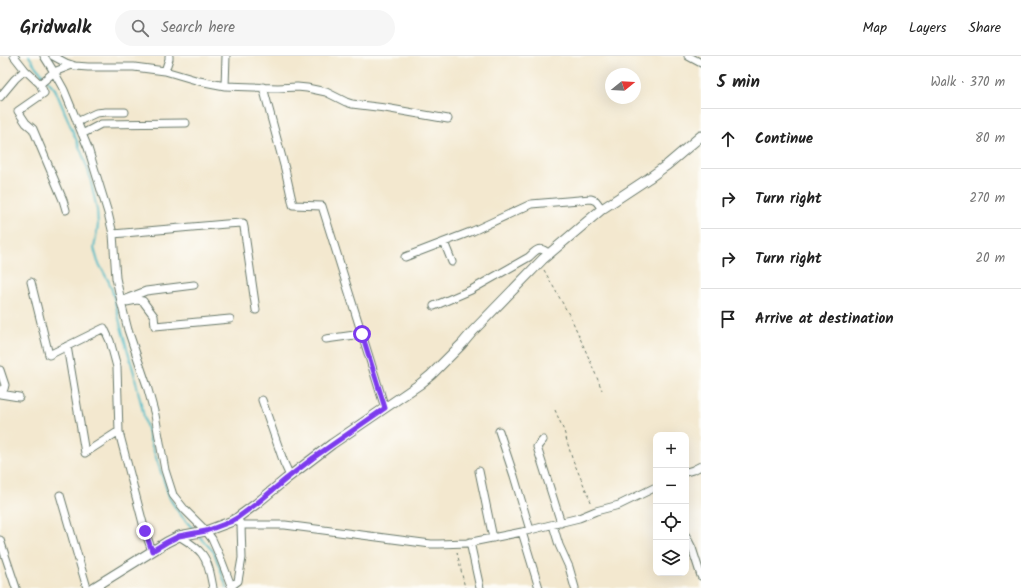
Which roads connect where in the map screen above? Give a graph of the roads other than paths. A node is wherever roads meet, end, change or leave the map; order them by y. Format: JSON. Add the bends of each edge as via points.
{"nodes":[{"id":1,"x":14,"y":56,"type":"edge"},
{"id":2,"x":44,"y":56,"type":"edge"},
{"id":3,"x":53,"y":56,"type":"edge"},
{"id":4,"x":169,"y":56,"type":"edge"},
{"id":5,"x":226,"y":56,"type":"edge"},
{"id":6,"x":688,"y":56,"type":"edge"},
{"id":7,"x":701,"y":64,"type":"edge"},
{"id":8,"x":73,"y":65,"type":"junction"},
{"id":9,"x":25,"y":70,"type":"junction"},
{"id":10,"x":165,"y":71,"type":"junction"},
{"id":11,"x":52,"y":73,"type":"junction"},
{"id":12,"x":41,"y":82,"type":"junction"},
{"id":13,"x":226,"y":86,"type":"junction"},
{"id":14,"x":263,"y":87,"type":"junction"},
{"id":15,"x":0,"y":97,"type":"edge"},
{"id":16,"x":125,"y":112,"type":"dead end"},
{"id":17,"x":448,"y":119,"type":"dead end"},
{"id":18,"x":77,"y":122,"type":"junction"},
{"id":19,"x":186,"y":123,"type":"dead end"},
{"id":20,"x":82,"y":134,"type":"junction"},
{"id":21,"x":701,"y":136,"type":"edge"},
{"id":22,"x":602,"y":209,"type":"junction"},
{"id":23,"x":66,"y":210,"type":"dead end"},
{"id":24,"x":113,"y":234,"type":"junction"},
{"id":25,"x":444,"y":242,"type":"junction"},
{"id":26,"x":549,"y":254,"type":"junction"},
{"id":27,"x":405,"y":257,"type":"dead end"},
{"id":28,"x":452,"y":262,"type":"dead end"},
{"id":29,"x":31,"y":282,"type":"dead end"},
{"id":30,"x":194,"y":285,"type":"dead end"},
{"id":31,"x":121,"y":302,"type":"junction"},
{"id":32,"x":434,"y":306,"type":"dead end"},
{"id":33,"x":256,"y":310,"type":"dead end"},
{"id":34,"x":230,"y":319,"type":"dead end"},
{"id":35,"x":362,"y":334,"type":"junction"},
{"id":36,"x":326,"y":339,"type":"dead end"},
{"id":37,"x":67,"y":346,"type":"junction"},
{"id":38,"x":0,"y":370,"type":"edge"},
{"id":39,"x":0,"y":390,"type":"edge"},
{"id":40,"x":0,"y":394,"type":"edge"},
{"id":41,"x":19,"y":397,"type":"dead end"},
{"id":42,"x":262,"y":400,"type":"dead end"},
{"id":43,"x":385,"y":408,"type":"junction"},
{"id":44,"x":499,"y":430,"type":"dead end"},
{"id":45,"x":119,"y":432,"type":"junction"},
{"id":46,"x":543,"y":440,"type":"dead end"},
{"id":47,"x":701,"y":466,"type":"edge"},
{"id":48,"x":479,"y":471,"type":"dead end"},
{"id":49,"x":689,"y":471,"type":"edge"},
{"id":50,"x":290,"y":476,"type":"junction"},
{"id":51,"x":653,"y":488,"type":"edge"},
{"id":52,"x":60,"y":495,"type":"dead end"},
{"id":53,"x":239,"y":522,"type":"junction"},
{"id":54,"x":561,"y":523,"type":"junction"},
{"id":55,"x":553,"y":524,"type":"junction"},
{"id":56,"x":530,"y":530,"type":"junction"},
{"id":57,"x":206,"y":531,"type":"junction"},
{"id":58,"x":522,"y":532,"type":"junction"},
{"id":59,"x":179,"y":536,"type":"junction"},
{"id":60,"x":493,"y":538,"type":"junction"},
{"id":61,"x":0,"y":540,"type":"edge"},
{"id":62,"x":688,"y":540,"type":"edge"},
{"id":63,"x":470,"y":542,"type":"junction"},
{"id":64,"x":152,"y":551,"type":"junction"},
{"id":65,"x":701,"y":576,"type":"edge"},
{"id":66,"x":232,"y":587,"type":"edge"},
{"id":67,"x":16,"y":588,"type":"edge"},
{"id":68,"x":87,"y":588,"type":"edge"},
{"id":69,"x":93,"y":588,"type":"edge"},
{"id":70,"x":213,"y":588,"type":"edge"},
{"id":71,"x":480,"y":588,"type":"edge"},
{"id":72,"x":539,"y":588,"type":"edge"},
{"id":73,"x":575,"y":588,"type":"edge"}],
"edges":[{"from":1,"to":9,"type":"street"},
{"from":2,"to":11,"type":"street"},
{"from":3,"to":8,"type":"street"},
{"from":4,"to":10,"type":"street"},
{"from":5,"to":13,"type":"street"},
{"from":6,"to":7,"type":"street"},
{"from":8,"to":10,"type":"street"},
{"from":8,"to":11,"type":"street"},
{"from":9,"to":12,"type":"street"},
{"from":9,"to":15,"type":"street"},
{"from":10,"to":13,"type":"street"},
{"from":11,"to":12,"type":"street"},
{"from":11,"to":18,"type":"street","via":[[64,90]]},
{"from":12,"to":23,"type":"street","via":[[44,93],[18,111],[33,130]]},
{"from":13,"to":14,"type":"street"},
{"from":14,"to":17,"type":"street","via":[[306,88],[326,92],[352,104]]},
{"from":14,"to":35,"type":"street","via":[[294,205],[322,206]]},
{"from":16,"to":18,"type":"street","via":[[96,114]]},
{"from":18,"to":20,"type":"street"},
{"from":19,"to":20,"type":"street","via":[[101,124]]},
{"from":20,"to":24,"type":"street"},
{"from":21,"to":22,"type":"main road","via":[[667,165]]},
{"from":22,"to":25,"type":"street","via":[[591,199],[531,204]]},
{"from":22,"to":26,"type":"main road"},
{"from":24,"to":31,"type":"street","via":[[116,278]]},
{"from":24,"to":33,"type":"street","via":[[242,223]]},
{"from":25,"to":27,"type":"street"},
{"from":25,"to":28,"type":"street"},
{"from":26,"to":32,"type":"street","via":[[544,249],[536,250],[471,290]]},
{"from":26,"to":43,"type":"main road","via":[[431,375]]},
{"from":29,"to":37,"type":"street","via":[[48,355]]},
{"from":30,"to":31,"type":"street","via":[[146,291]]},
{"from":31,"to":34,"type":"street","via":[[136,300],[146,304],[154,316],[155,326]]},
{"from":31,"to":57,"type":"street","via":[[155,415],[165,470],[173,495]]},
{"from":35,"to":36,"type":"street"},
{"from":35,"to":43,"type":"street"},
{"from":37,"to":45,"type":"street","via":[[104,328],[117,366]]},
{"from":37,"to":45,"type":"street","via":[[85,453]]},
{"from":38,"to":39,"type":"street","via":[[5,385],[4,389]]},
{"from":40,"to":41,"type":"street"},
{"from":42,"to":50,"type":"street"},
{"from":43,"to":50,"type":"main road"},
{"from":44,"to":56,"type":"street"},
{"from":45,"to":64,"type":"street"},
{"from":46,"to":54,"type":"street","via":[[537,447]]},
{"from":47,"to":49,"type":"street"},
{"from":48,"to":60,"type":"street"},
{"from":50,"to":53,"type":"main road"},
{"from":51,"to":54,"type":"street","via":[[620,505]]},
{"from":52,"to":68,"type":"street"},
{"from":53,"to":57,"type":"main road","via":[[230,522]]},
{"from":53,"to":63,"type":"street","via":[[284,525],[431,544]]},
{"from":53,"to":66,"type":"street","via":[[242,558],[238,581]]},
{"from":54,"to":55,"type":"street"},
{"from":55,"to":56,"type":"street"},
{"from":55,"to":73,"type":"street"},
{"from":56,"to":58,"type":"street"},
{"from":57,"to":59,"type":"main road"},
{"from":57,"to":66,"type":"street","via":[[212,539]]},
{"from":58,"to":60,"type":"street"},
{"from":58,"to":72,"type":"street"},
{"from":59,"to":64,"type":"main road"},
{"from":59,"to":70,"type":"street","via":[[203,554]]},
{"from":60,"to":63,"type":"street"},
{"from":61,"to":67,"type":"street"},
{"from":62,"to":65,"type":"street"},
{"from":63,"to":71,"type":"street"},
{"from":64,"to":69,"type":"main road"}]}
